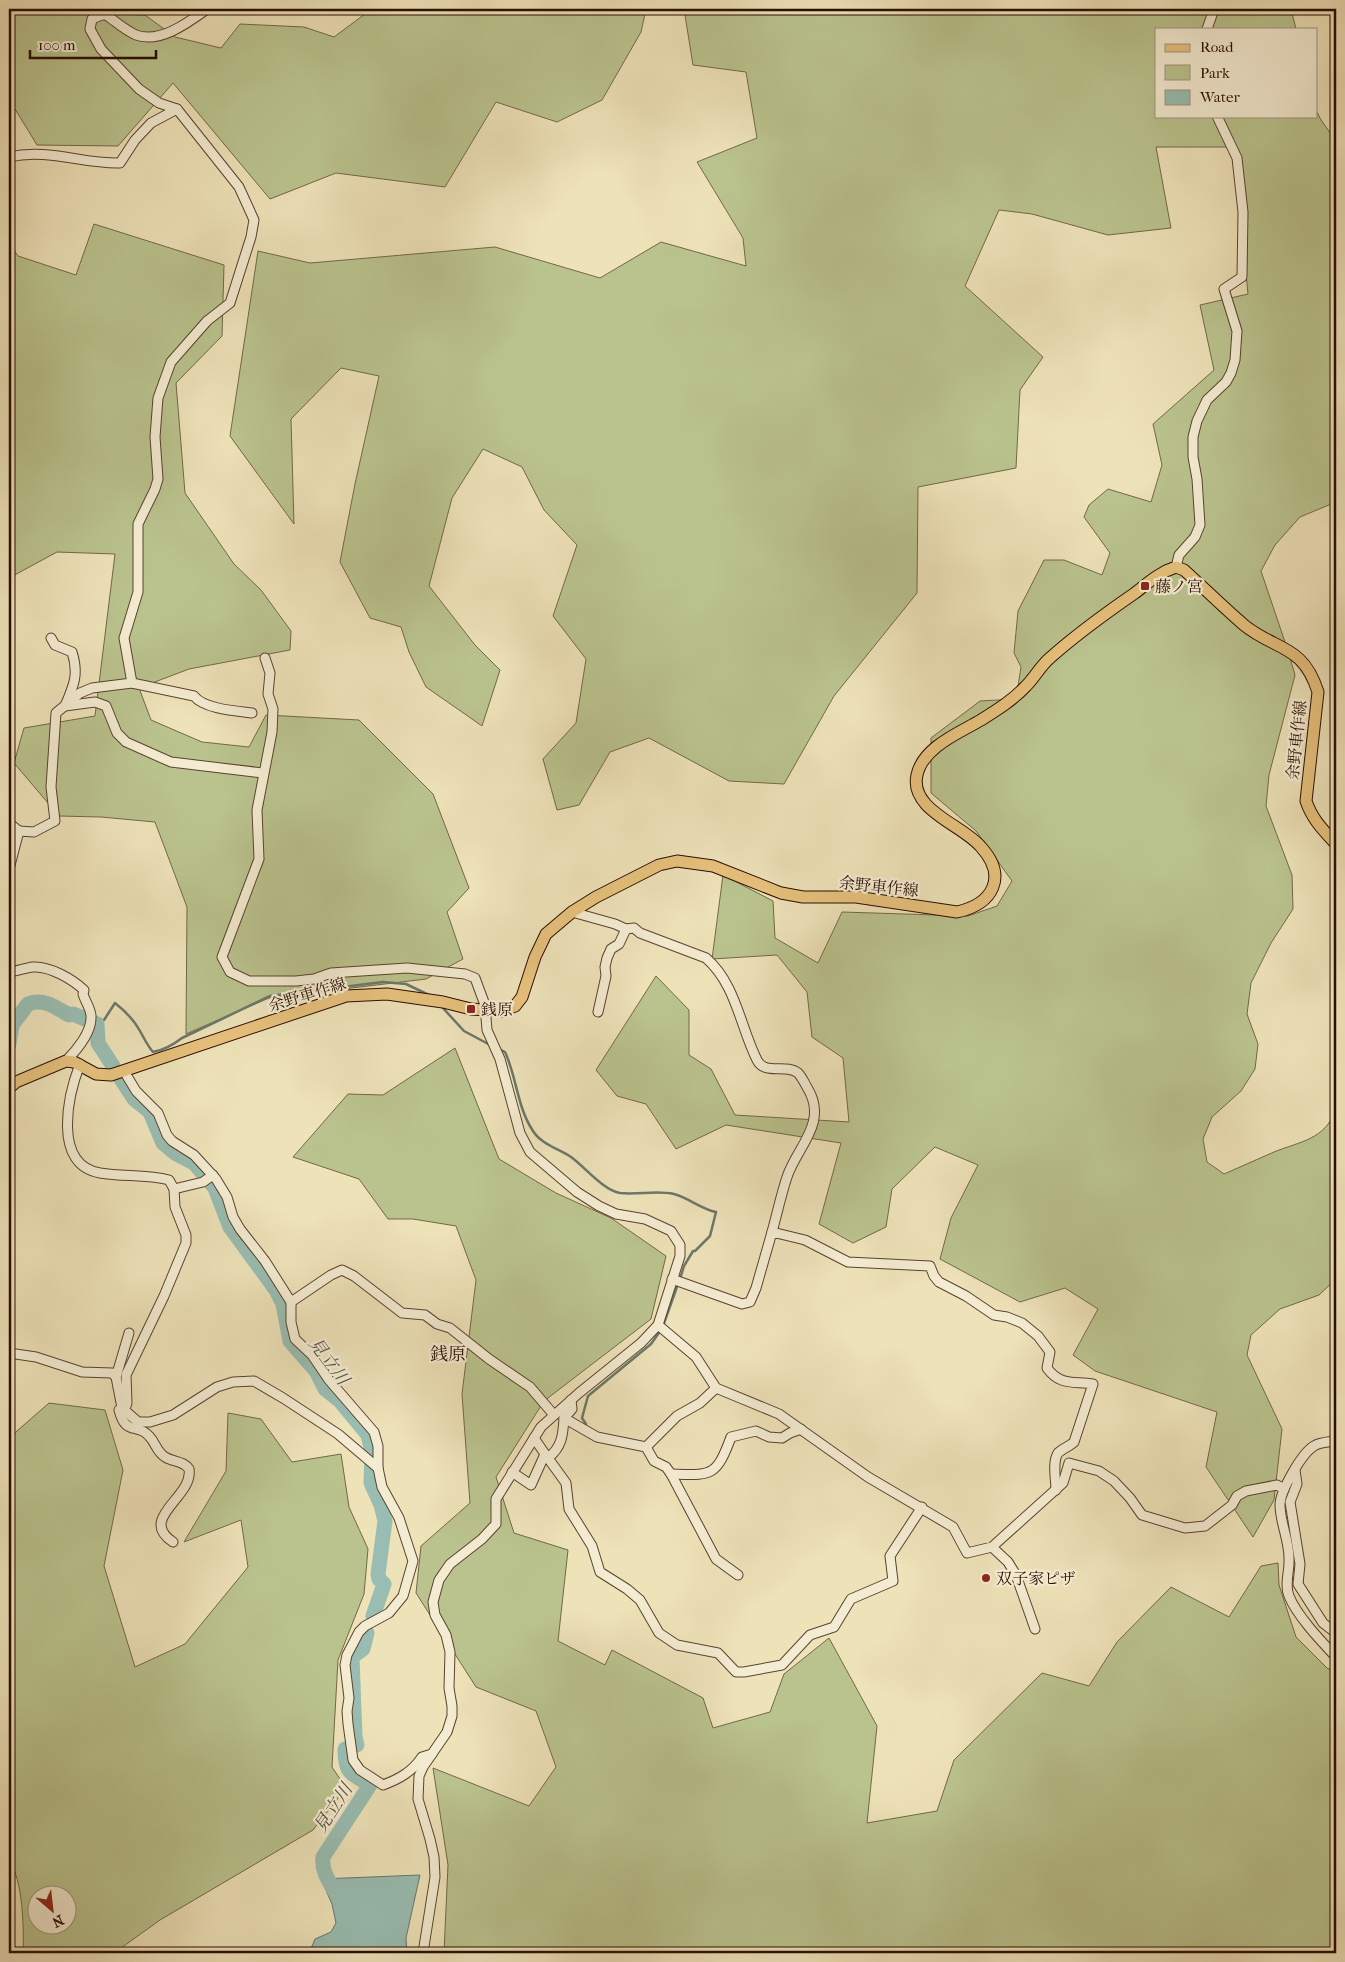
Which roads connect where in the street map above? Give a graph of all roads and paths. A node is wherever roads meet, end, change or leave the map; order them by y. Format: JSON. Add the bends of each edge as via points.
{"nodes":[{"id":1,"x":206,"y":9,"type":"edge"},
{"id":2,"x":1214,"y":9,"type":"edge"},
{"id":3,"x":1206,"y":28,"type":"edge"},
{"id":4,"x":177,"y":109,"type":"junction"},
{"id":5,"x":1218,"y":118,"type":"edge"},
{"id":6,"x":9,"y":156,"type":"edge"},
{"id":7,"x":1176,"y":567,"type":"junction"},
{"id":8,"x":51,"y":638,"type":"dead end"},
{"id":9,"x":266,"y":658,"type":"dead end"},
{"id":10,"x":132,"y":683,"type":"junction"},
{"id":11,"x":66,"y":706,"type":"junction"},
{"id":12,"x":252,"y":713,"type":"dead end"},
{"id":13,"x":263,"y":773,"type":"junction"},
{"id":14,"x":9,"y":823,"type":"edge"},
{"id":15,"x":19,"y":831,"type":"junction"},
{"id":16,"x":1336,"y":844,"type":"edge"},
{"id":17,"x":9,"y":869,"type":"edge"},
{"id":18,"x":572,"y":912,"type":"junction"},
{"id":19,"x":626,"y":929,"type":"junction"},
{"id":20,"x":9,"y":972,"type":"edge"},
{"id":21,"x":486,"y":1012,"type":"junction"},
{"id":22,"x":598,"y":1012,"type":"dead end"},
{"id":23,"x":66,"y":1061,"type":"junction"},
{"id":24,"x":80,"y":1064,"type":"junction"},
{"id":25,"x":124,"y":1071,"type":"junction"},
{"id":26,"x":9,"y":1088,"type":"edge"},
{"id":27,"x":209,"y":1178,"type":"junction"},
{"id":28,"x":174,"y":1189,"type":"junction"},
{"id":29,"x":772,"y":1232,"type":"junction"},
{"id":30,"x":672,"y":1279,"type":"junction"},
{"id":31,"x":291,"y":1302,"type":"junction"},
{"id":32,"x":658,"y":1325,"type":"junction"},
{"id":33,"x":129,"y":1333,"type":"dead end"},
{"id":34,"x":9,"y":1354,"type":"edge"},
{"id":35,"x":116,"y":1376,"type":"junction"},
{"id":36,"x":716,"y":1388,"type":"junction"},
{"id":37,"x":571,"y":1400,"type":"junction"},
{"id":38,"x":122,"y":1408,"type":"junction"},
{"id":39,"x":554,"y":1415,"type":"junction"},
{"id":40,"x":564,"y":1418,"type":"junction"},
{"id":41,"x":802,"y":1429,"type":"junction"},
{"id":42,"x":534,"y":1438,"type":"junction"},
{"id":43,"x":1336,"y":1441,"type":"edge"},
{"id":44,"x":646,"y":1447,"type":"junction"},
{"id":45,"x":546,"y":1456,"type":"junction"},
{"id":46,"x":373,"y":1464,"type":"junction"},
{"id":47,"x":1295,"y":1470,"type":"junction"},
{"id":48,"x":512,"y":1472,"type":"junction"},
{"id":49,"x":671,"y":1474,"type":"junction"},
{"id":50,"x":1284,"y":1489,"type":"junction"},
{"id":51,"x":1056,"y":1490,"type":"junction"},
{"id":52,"x":922,"y":1508,"type":"junction"},
{"id":53,"x":173,"y":1542,"type":"dead end"},
{"id":54,"x":992,"y":1547,"type":"junction"},
{"id":55,"x":738,"y":1575,"type":"dead end"},
{"id":56,"x":1035,"y":1630,"type":"dead end"},
{"id":57,"x":1332,"y":1630,"type":"dead end"},
{"id":58,"x":1336,"y":1657,"type":"edge"},
{"id":59,"x":432,"y":1754,"type":"junction"},
{"id":60,"x":423,"y":1953,"type":"edge"}],
"edges":[{"from":1,"to":4,"type":"street","via":[[186,24],[160,36],[137,35],[106,15],[92,19],[90,29],[116,66],[139,89],[159,103]]},
{"from":2,"to":3,"type":"street"},
{"from":4,"to":6,"type":"street","via":[[151,123],[120,163],[44,153]]},
{"from":4,"to":10,"type":"street","via":[[239,187],[254,220],[230,303],[206,321],[171,362],[158,398],[155,438],[158,479],[138,524],[138,592],[124,638]]},
{"from":5,"to":7,"type":"street","via":[[1237,158],[1243,212],[1242,277],[1224,289],[1238,338],[1231,373],[1207,400],[1197,421],[1193,457],[1200,525],[1195,537],[1179,555]]},
{"from":7,"to":16,"type":"main road","name":"余野車作線","via":[[1184,570],[1261,638],[1283,646],[1305,664],[1318,692],[1306,801],[1310,814]]},
{"from":7,"to":18,"type":"main road","name":"余野車作線","via":[[1164,570],[1049,658],[1012,700],[924,758],[917,775],[917,789],[922,800],[981,846],[993,869],[993,891],[971,909],[957,912],[856,897],[803,897],[781,893],[713,866],[677,861],[659,865]]},
{"from":8,"to":11,"type":"street","via":[[55,645],[72,652],[75,662],[76,675]]},
{"from":9,"to":13,"type":"street","via":[[270,673],[268,694],[273,709],[272,732]]},
{"from":10,"to":11,"type":"street","via":[[92,688],[80,693]]},
{"from":10,"to":12,"type":"street","via":[[194,696],[198,701],[224,709]]},
{"from":11,"to":13,"type":"street","via":[[95,702],[106,706],[116,733],[126,742],[171,762]]},
{"from":11,"to":15,"type":"street","via":[[56,714],[51,787],[55,821],[34,832]]},
{"from":13,"to":21,"type":"street","via":[[257,810],[259,859],[222,957],[230,972],[249,981],[275,982],[314,979],[331,973],[407,968],[465,974],[475,978]]},
{"from":14,"to":15,"type":"street"},
{"from":15,"to":17,"type":"street"},
{"from":18,"to":19,"type":"street"},
{"from":18,"to":21,"type":"main road","name":"余野車作線","via":[[546,934],[522,998],[515,1006],[502,1012]]},
{"from":19,"to":22,"type":"street","via":[[607,958]]},
{"from":19,"to":29,"type":"street","via":[[634,928],[640,934],[706,958],[714,965],[738,1008],[757,1062],[766,1068],[792,1070],[813,1098],[813,1127],[788,1175]]},
{"from":20,"to":23,"type":"street","via":[[44,968],[84,990],[90,1021],[75,1053]]},
{"from":21,"to":25,"type":"main road","name":"余野車作線","via":[[387,994],[346,996]]},
{"from":21,"to":30,"type":"street","via":[[487,1030],[500,1059],[520,1133],[530,1152],[577,1192],[599,1206],[616,1214],[645,1219],[671,1231],[680,1245],[680,1256]]},
{"from":23,"to":24,"type":"main road","name":"余野車作線"},
{"from":23,"to":26,"type":"main road"},
{"from":24,"to":25,"type":"main road","name":"余野車作線","via":[[96,1074],[112,1075]]},
{"from":24,"to":28,"type":"street","via":[[70,1092],[66,1129],[77,1160],[88,1169],[101,1173],[162,1178],[168,1180]]},
{"from":25,"to":27,"type":"street","via":[[136,1091],[158,1113],[167,1135],[194,1155]]},
{"from":27,"to":28,"type":"street"},
{"from":27,"to":31,"type":"street","via":[[227,1198],[240,1229]]},
{"from":28,"to":38,"type":"street","via":[[175,1207],[186,1234],[186,1243],[128,1370],[125,1382],[127,1403]]},
{"from":29,"to":30,"type":"street","via":[[750,1302],[742,1304]]},
{"from":29,"to":51,"type":"street","via":[[805,1240],[848,1262],[930,1266],[940,1282],[994,1315],[1022,1323],[1038,1336],[1050,1352],[1047,1368],[1061,1382],[1093,1384],[1074,1442],[1057,1456]]},
{"from":30,"to":32,"type":"street"},
{"from":31,"to":39,"type":"street","via":[[342,1270],[402,1313],[425,1315],[450,1328],[489,1360],[530,1387]]},
{"from":31,"to":46,"type":"street","via":[[295,1338],[374,1432],[378,1446]]},
{"from":32,"to":36,"type":"street","via":[[696,1357]]},
{"from":32,"to":37,"type":"street","via":[[641,1343]]},
{"from":33,"to":35,"type":"street"},
{"from":34,"to":35,"type":"street","via":[[36,1357],[82,1372],[106,1372]]},
{"from":35,"to":38,"type":"street"},
{"from":36,"to":41,"type":"street","via":[[779,1414]]},
{"from":36,"to":44,"type":"street","via":[[700,1404],[677,1416]]},
{"from":37,"to":39,"type":"street"},
{"from":37,"to":40,"type":"street","via":[[572,1409]]},
{"from":38,"to":46,"type":"street","via":[[138,1422],[150,1422],[173,1415],[217,1387],[254,1381],[338,1434]]},
{"from":38,"to":53,"type":"street","via":[[119,1410],[125,1424],[146,1433],[163,1456],[182,1462],[189,1469],[190,1477],[185,1488],[161,1518],[163,1530]]},
{"from":39,"to":42,"type":"street"},
{"from":40,"to":44,"type":"street","via":[[597,1436]]},
{"from":40,"to":45,"type":"street","via":[[560,1446]]},
{"from":41,"to":49,"type":"street","via":[[782,1438],[756,1431],[731,1437],[713,1471]]},
{"from":41,"to":52,"type":"street","via":[[868,1477]]},
{"from":42,"to":45,"type":"street"},
{"from":42,"to":48,"type":"street"},
{"from":43,"to":47,"type":"street","via":[[1314,1446]]},
{"from":44,"to":49,"type":"street","via":[[654,1461],[666,1467]]},
{"from":45,"to":48,"type":"street","via":[[531,1484]]},
{"from":45,"to":52,"type":"street","via":[[566,1483],[569,1509],[592,1546],[600,1572],[640,1600],[659,1633],[677,1645],[718,1653],[736,1672],[782,1665],[810,1635],[834,1627],[850,1599],[893,1581],[890,1556]]},
{"from":46,"to":59,"type":"street","via":[[399,1518],[413,1561],[398,1604],[359,1632],[345,1660],[351,1751],[356,1768],[383,1785],[398,1779],[415,1767],[422,1757]]},
{"from":47,"to":50,"type":"street"},
{"from":47,"to":57,"type":"street","via":[[1297,1484],[1290,1502],[1300,1564],[1298,1584],[1322,1623]]},
{"from":48,"to":59,"type":"street","via":[[496,1499],[496,1524],[450,1564],[439,1580],[433,1602],[450,1652],[452,1716],[447,1732]]},
{"from":49,"to":55,"type":"street","via":[[716,1559]]},
{"from":50,"to":51,"type":"street","via":[[1277,1485],[1246,1491],[1205,1526],[1185,1528],[1142,1515],[1114,1481],[1099,1471],[1069,1464],[1064,1483]]},
{"from":50,"to":58,"type":"street","via":[[1280,1505],[1289,1557],[1289,1595]]},
{"from":51,"to":54,"type":"street"},
{"from":52,"to":54,"type":"street","via":[[953,1527],[967,1554]]},
{"from":54,"to":56,"type":"street","via":[[1016,1575]]},
{"from":59,"to":60,"type":"street","via":[[423,1767],[418,1789],[434,1857],[435,1877]]}]}
